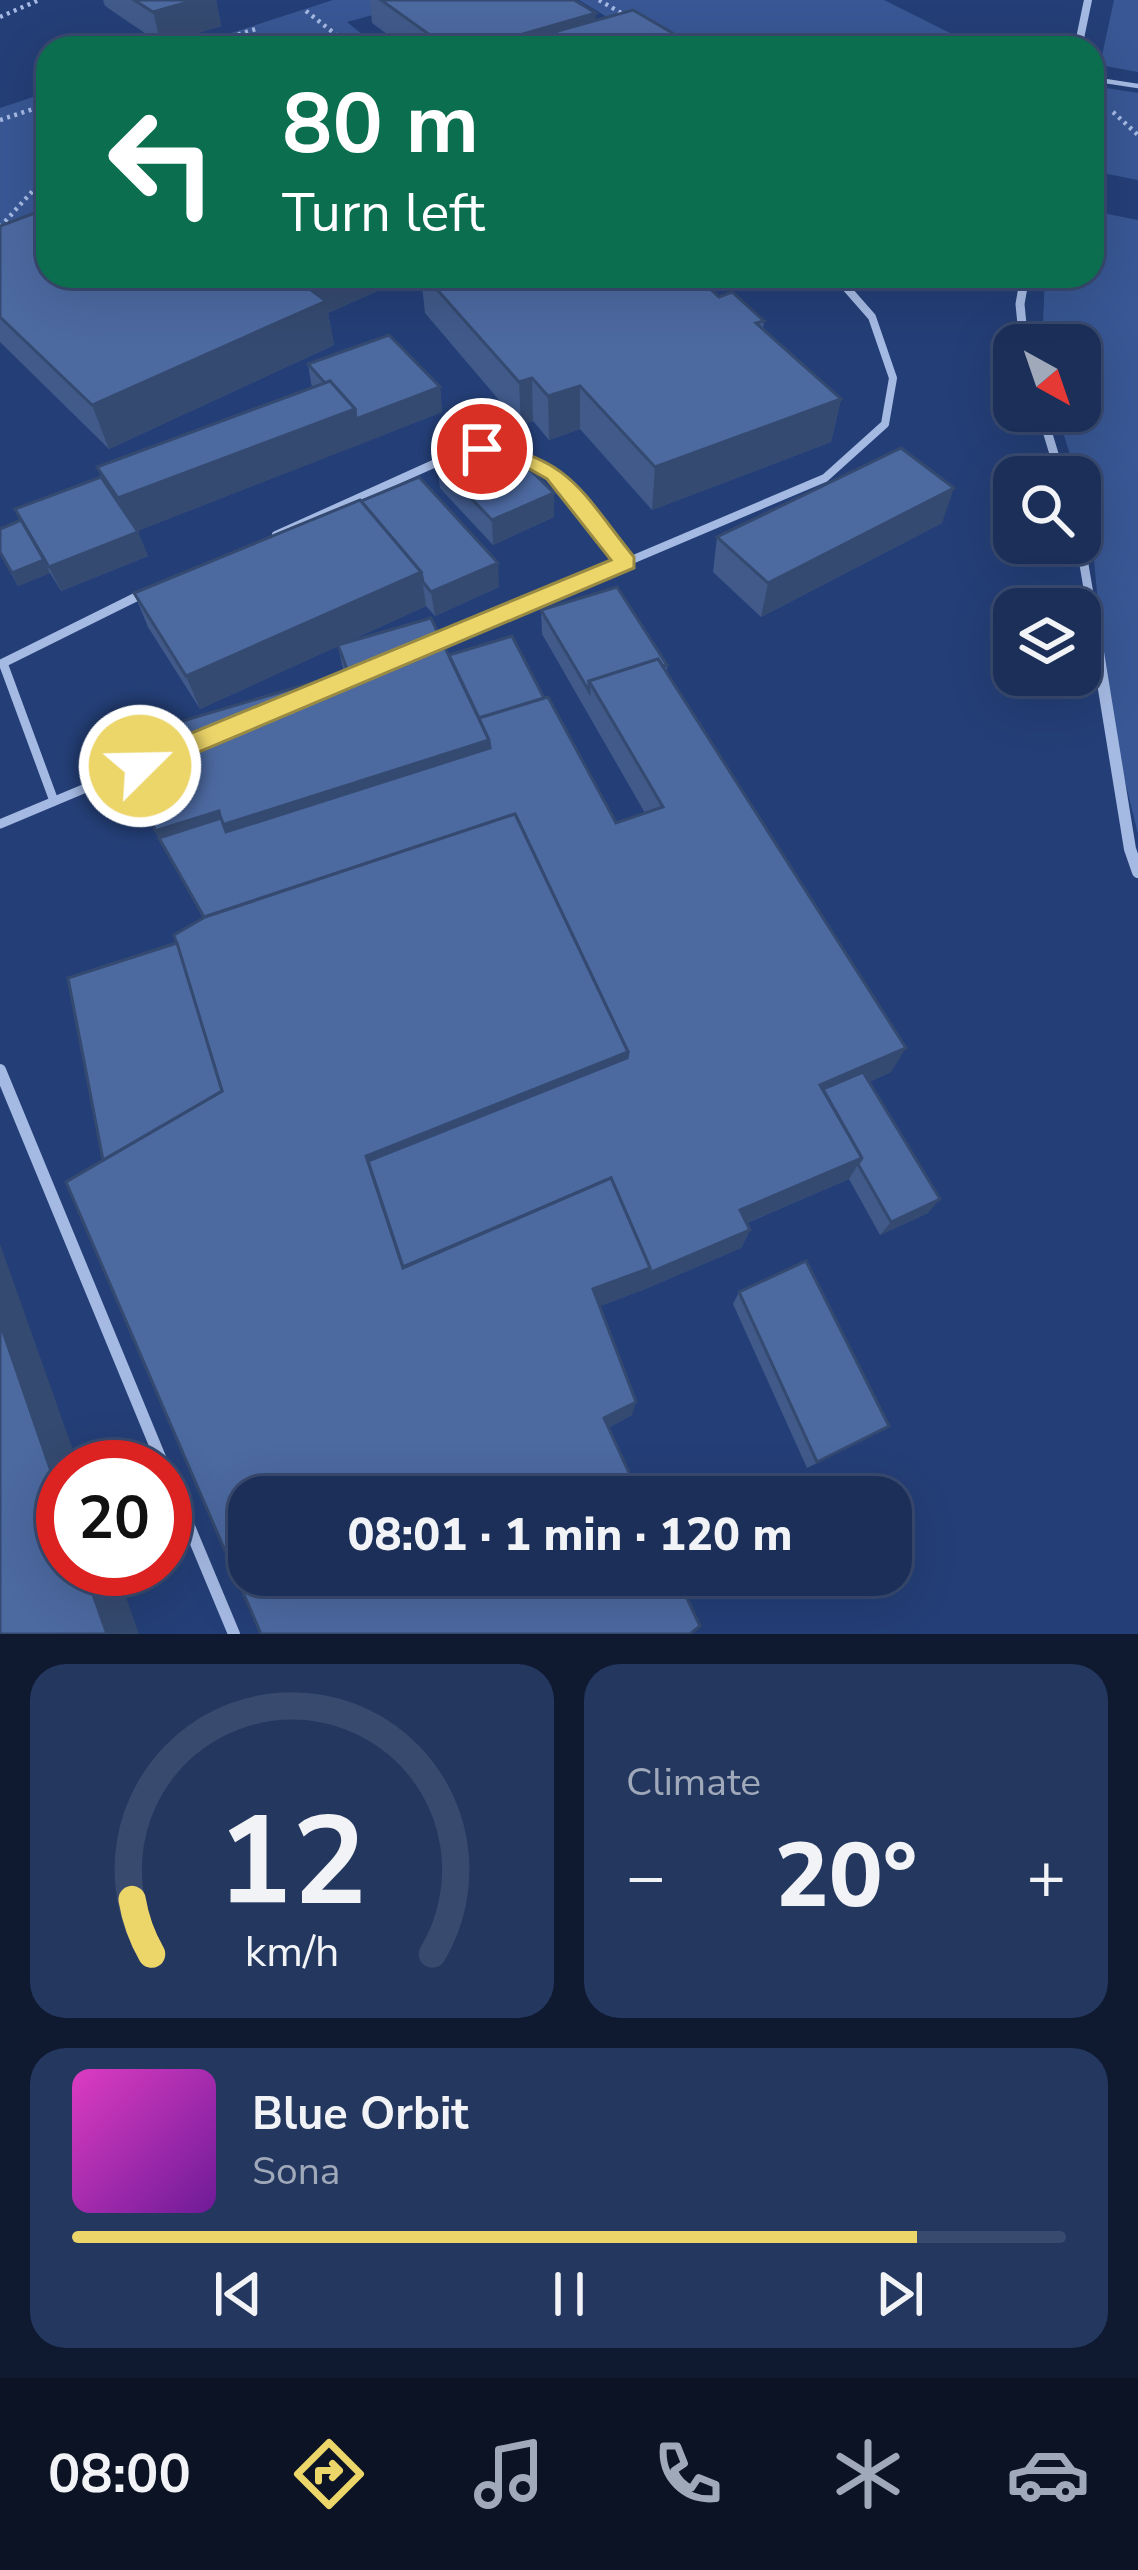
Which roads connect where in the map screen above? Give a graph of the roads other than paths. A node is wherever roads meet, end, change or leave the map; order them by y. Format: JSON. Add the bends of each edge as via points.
{"nodes":[{"id":1,"x":1088,"y":0,"type":"edge"},
{"id":2,"x":1080,"y":36,"type":"edge"},
{"id":3,"x":1104,"y":81,"type":"edge"},
{"id":4,"x":1138,"y":86,"type":"edge"},
{"id":5,"x":847,"y":288,"type":"edge"},
{"id":6,"x":1023,"y":288,"type":"edge"},
{"id":7,"x":1022,"y":324,"type":"edge"},
{"id":8,"x":264,"y":540,"type":"edge"},
{"id":9,"x":626,"y":563,"type":"junction"},
{"id":10,"x":1084,"y":564,"type":"edge"},
{"id":11,"x":155,"y":588,"type":"edge"},
{"id":12,"x":422,"y":650,"type":"edge"},
{"id":13,"x":162,"y":757,"type":"edge"},
{"id":14,"x":54,"y":801,"type":"junction"},
{"id":15,"x":0,"y":824,"type":"edge"},
{"id":16,"x":1138,"y":872,"type":"edge"},
{"id":17,"x":0,"y":1070,"type":"edge"},
{"id":18,"x":153,"y":1440,"type":"edge"},
{"id":19,"x":192,"y":1533,"type":"edge"},
{"id":20,"x":234,"y":1634,"type":"edge"}],
"edges":[{"from":1,"to":2,"type":"street"},
{"from":3,"to":4,"type":"lane"},
{"from":5,"to":9,"type":"lane","via":[[872,316],[893,378],[885,424],[825,478]]},
{"from":6,"to":7,"type":"street"},
{"from":8,"to":9,"type":"lane","via":[[460,452],[502,450],[554,474]]},
{"from":9,"to":12,"type":"lane"},
{"from":10,"to":16,"type":"street"},
{"from":11,"to":14,"type":"lane","via":[[3,663]]},
{"from":13,"to":14,"type":"lane"},
{"from":14,"to":15,"type":"lane"},
{"from":17,"to":18,"type":"lane"},
{"from":19,"to":20,"type":"lane"}]}
